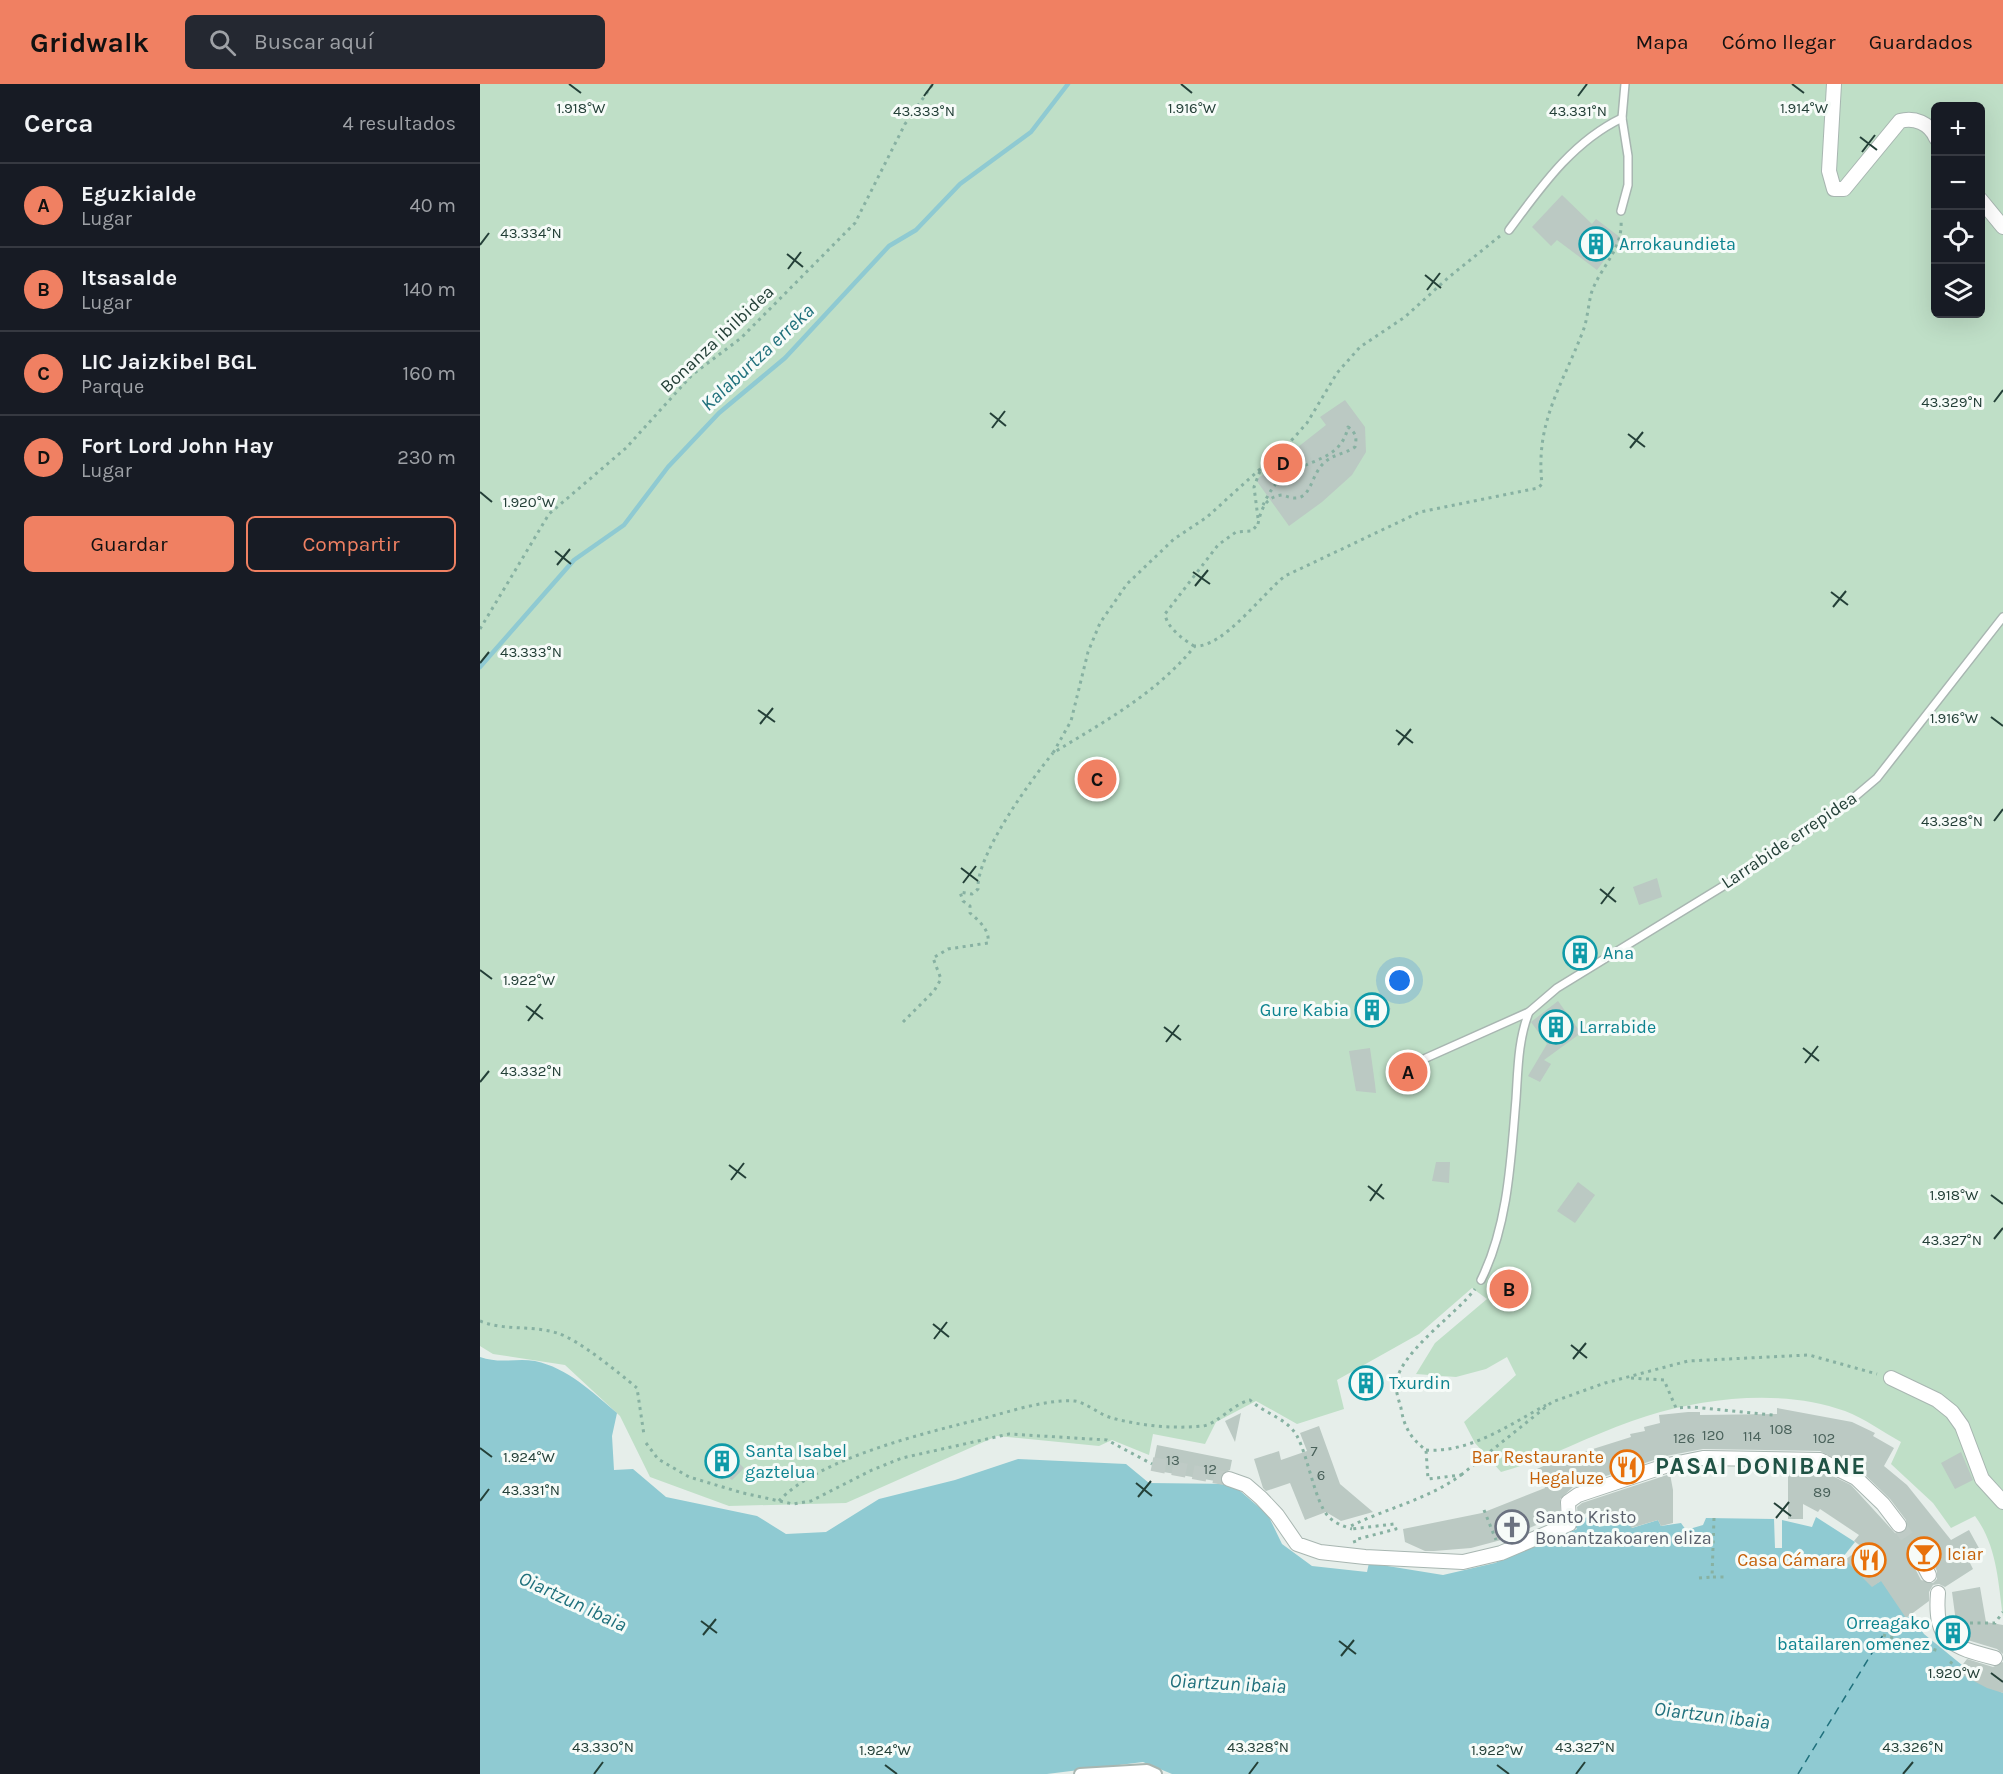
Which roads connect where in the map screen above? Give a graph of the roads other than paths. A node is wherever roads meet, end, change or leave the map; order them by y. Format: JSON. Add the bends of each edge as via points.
{"nodes":[{"id":1,"x":1625,"y":84,"type":"edge"},
{"id":2,"x":1834,"y":84,"type":"edge"},
{"id":3,"x":1622,"y":118,"type":"junction"},
{"id":4,"x":1931,"y":133,"type":"edge"},
{"id":5,"x":1985,"y":205,"type":"edge"},
{"id":6,"x":1621,"y":211,"type":"road end"},
{"id":7,"x":2003,"y":227,"type":"edge"},
{"id":8,"x":1509,"y":230,"type":"road end"},
{"id":9,"x":2003,"y":617,"type":"edge"},
{"id":10,"x":1528,"y":1012,"type":"junction"},
{"id":11,"x":1426,"y":1058,"type":"dead end"},
{"id":12,"x":1481,"y":1280,"type":"road end"},
{"id":13,"x":1891,"y":1378,"type":"road end"},
{"id":14,"x":1229,"y":1479,"type":"tunnel mouth"},
{"id":15,"x":2003,"y":1502,"type":"edge"},
{"id":16,"x":1899,"y":1525,"type":"tunnel mouth"},
{"id":17,"x":1915,"y":1549,"type":"tunnel mouth"},
{"id":18,"x":1929,"y":1575,"type":"dead end"},
{"id":19,"x":1938,"y":1593,"type":"dead end"},
{"id":20,"x":1995,"y":1658,"type":"dead end"},
{"id":21,"x":1080,"y":1774,"type":"edge"},
{"id":22,"x":1156,"y":1774,"type":"edge"}],
"edges":[{"from":1,"to":3,"type":"lane"},
{"from":2,"to":4,"type":"street","via":[[1829,171],[1834,189],[1845,189],[1900,121],[1914,119]]},
{"from":3,"to":6,"type":"lane","via":[[1628,185]]},
{"from":3,"to":8,"type":"lane","via":[[1585,140],[1558,166]]},
{"from":5,"to":7,"type":"street"},
{"from":9,"to":10,"type":"lane","name":"Larrabide errepidea","via":[[1885,769],[1854,798],[1725,885],[1557,988]]},
{"from":10,"to":11,"type":"lane","name":"Larrabide errepidea"},
{"from":10,"to":12,"type":"lane","via":[[1521,1033],[1499,1236]]},
{"from":13,"to":15,"type":"street","via":[[1937,1400],[1952,1412],[1962,1426],[1982,1479]]},
{"from":14,"to":16,"type":"street","via":[[1246,1485],[1261,1498],[1297,1544],[1320,1552],[1365,1557],[1452,1562],[1501,1553],[1569,1524],[1568,1502],[1578,1495],[1668,1465],[1703,1458],[1820,1460],[1856,1478]]},
{"from":17,"to":18,"type":"street"},
{"from":19,"to":20,"type":"street","via":[[1936,1615],[1941,1633],[1959,1649]]},
{"from":21,"to":22,"type":"street","via":[[1147,1770]]}]}
